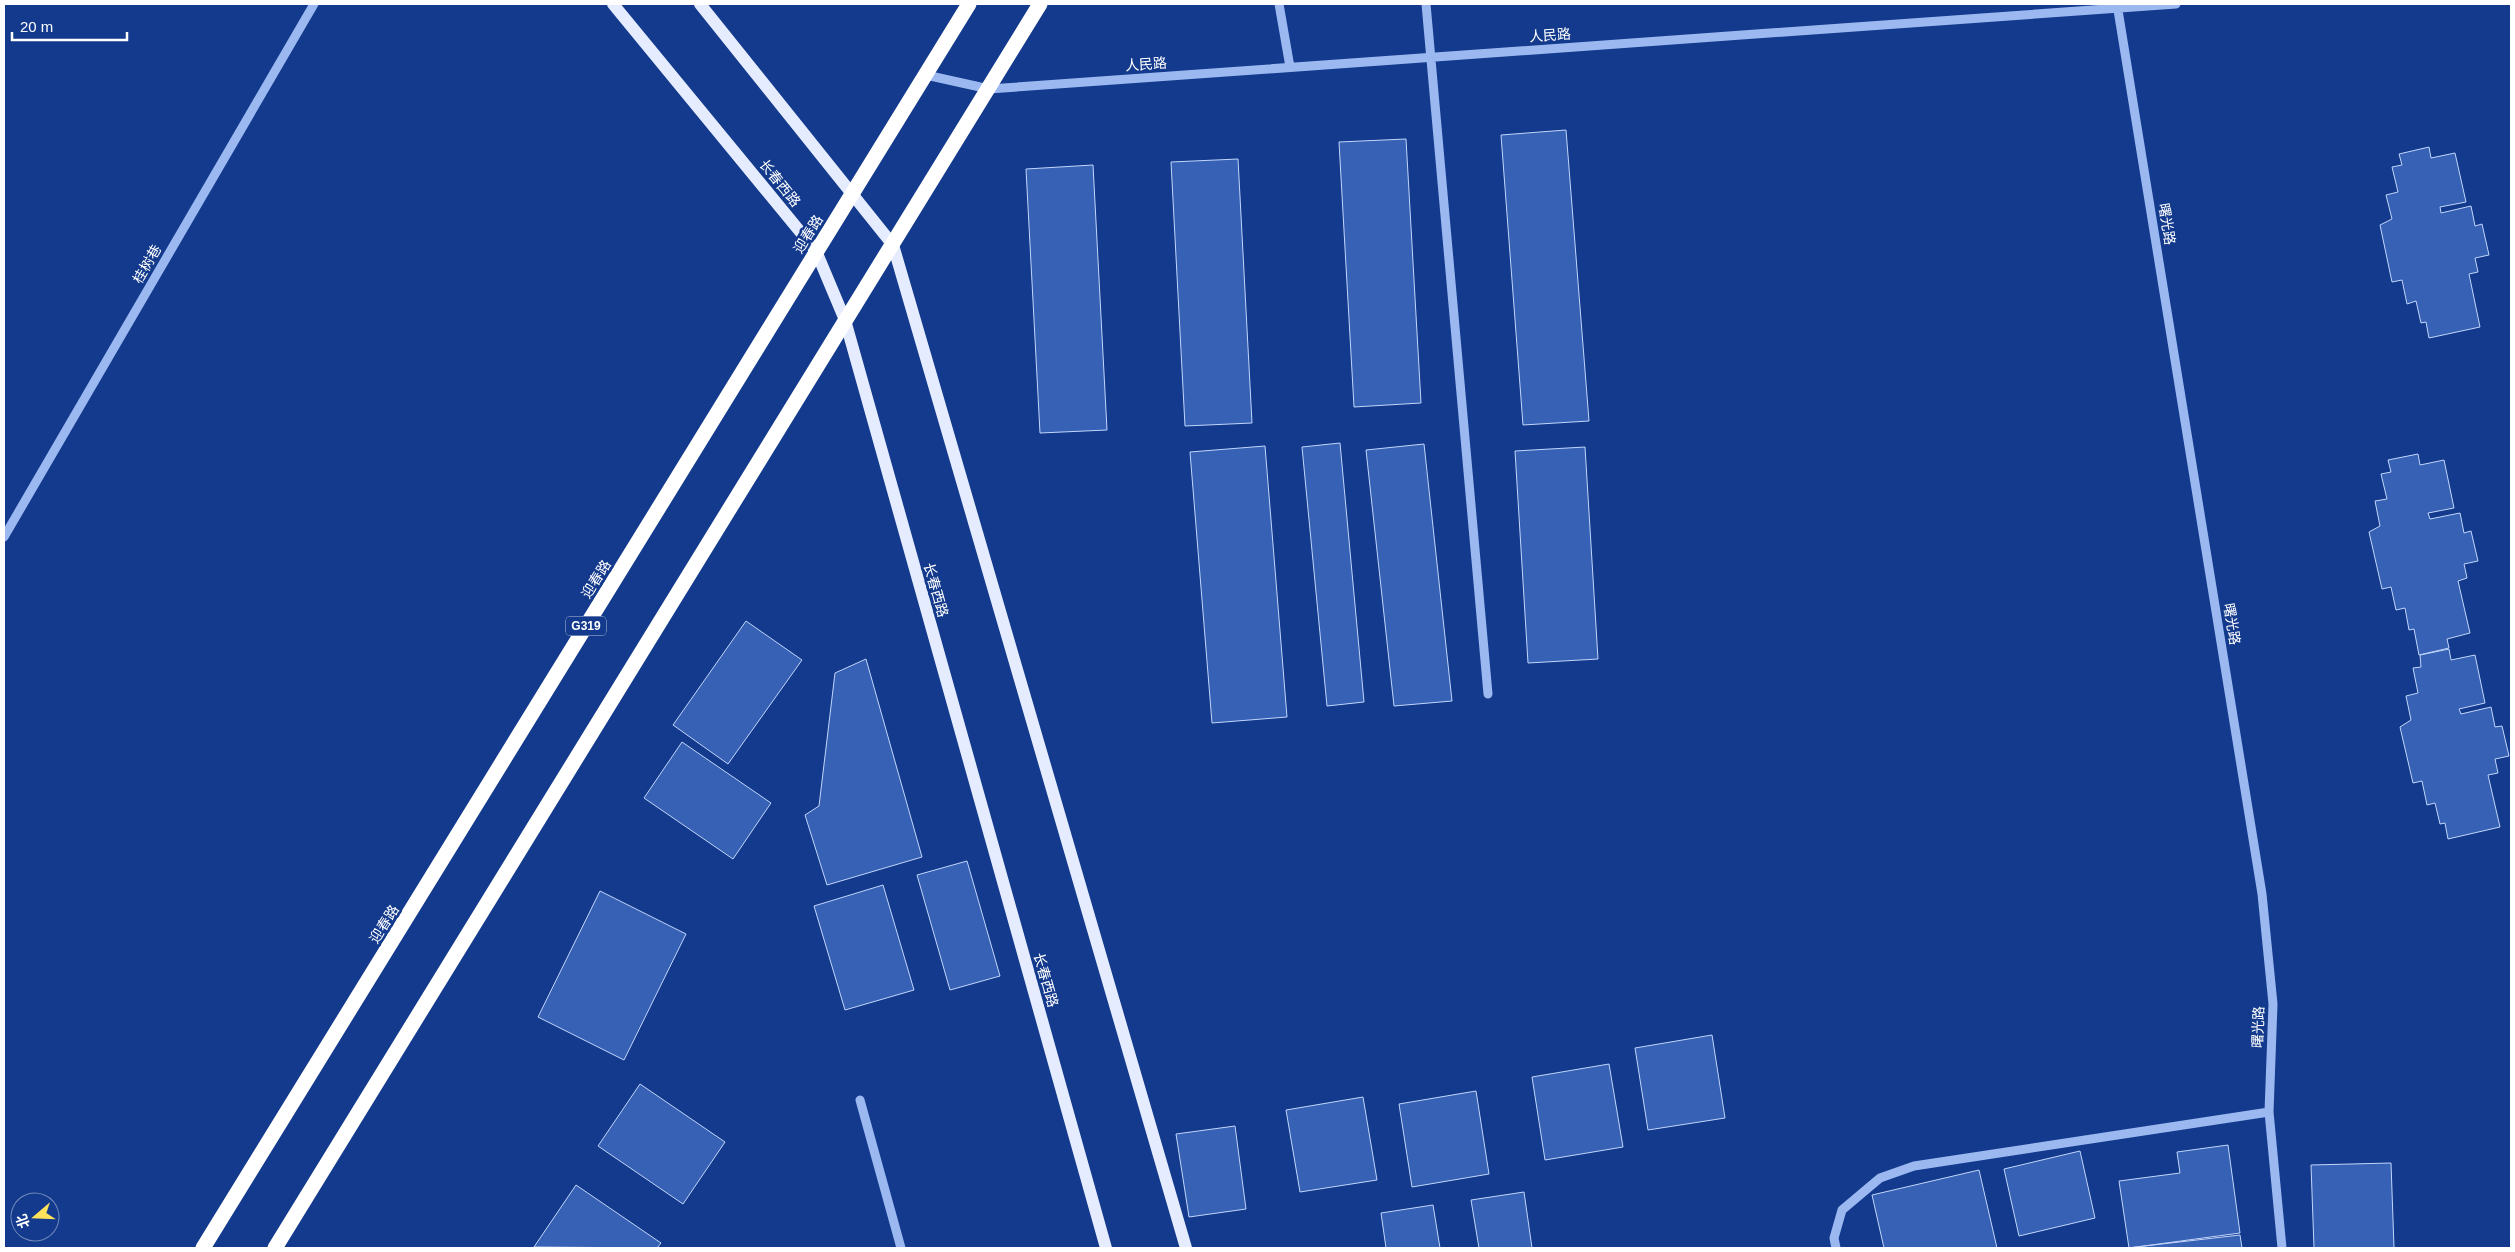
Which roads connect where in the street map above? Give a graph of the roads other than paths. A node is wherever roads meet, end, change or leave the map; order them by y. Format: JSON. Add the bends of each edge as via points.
{"nodes":[{"id":1,"x":314,"y":4,"type":"edge"},
{"id":2,"x":613,"y":4,"type":"edge"},
{"id":3,"x":700,"y":4,"type":"edge"},
{"id":4,"x":970,"y":4,"type":"edge"},
{"id":5,"x":1040,"y":4,"type":"edge"},
{"id":6,"x":1279,"y":4,"type":"edge"},
{"id":7,"x":1426,"y":4,"type":"edge"},
{"id":8,"x":2176,"y":4,"type":"edge"},
{"id":9,"x":2117,"y":6,"type":"edge"},
{"id":10,"x":1430,"y":57,"type":"junction"},
{"id":11,"x":1290,"y":68,"type":"junction"},
{"id":12,"x":926,"y":75,"type":"junction"},
{"id":13,"x":989,"y":89,"type":"junction"},
{"id":14,"x":853,"y":193,"type":"junction"},
{"id":15,"x":893,"y":246,"type":"junction"},
{"id":16,"x":816,"y":251,"type":"junction"},
{"id":17,"x":845,"y":320,"type":"junction"},
{"id":18,"x":4,"y":538,"type":"edge"},
{"id":19,"x":1488,"y":694,"type":"dead end"},
{"id":20,"x":860,"y":1100,"type":"dead end"},
{"id":21,"x":2269,"y":1112,"type":"junction"},
{"id":22,"x":203,"y":1248,"type":"edge"},
{"id":23,"x":275,"y":1248,"type":"edge"},
{"id":24,"x":900,"y":1248,"type":"edge"},
{"id":25,"x":1106,"y":1248,"type":"edge"},
{"id":26,"x":1186,"y":1248,"type":"edge"},
{"id":27,"x":1836,"y":1248,"type":"edge"},
{"id":28,"x":2282,"y":1248,"type":"edge"}],
"edges":[{"from":1,"to":18,"type":"street","name":"桂树巷"},
{"from":2,"to":16,"type":"main road","name":"长春西路"},
{"from":3,"to":14,"type":"main road"},
{"from":4,"to":12,"type":"highway","name":"迎春路","number":"G319"},
{"from":5,"to":13,"type":"highway"},
{"from":6,"to":11,"type":"street"},
{"from":7,"to":10,"type":"street"},
{"from":8,"to":9,"type":"street","name":"人民路"},
{"from":9,"to":10,"type":"street","name":"人民路"},
{"from":9,"to":21,"type":"street","name":"曙光路","via":[[2262,894],[2273,1004]]},
{"from":10,"to":11,"type":"street","name":"人民路"},
{"from":10,"to":19,"type":"street"},
{"from":11,"to":13,"type":"street","name":"人民路"},
{"from":12,"to":13,"type":"street","name":"人民路"},
{"from":12,"to":14,"type":"highway","name":"迎春路","number":"G319"},
{"from":13,"to":15,"type":"highway"},
{"from":14,"to":15,"type":"main road"},
{"from":14,"to":16,"type":"highway","name":"迎春路","number":"G319"},
{"from":15,"to":17,"type":"highway"},
{"from":15,"to":26,"type":"main road"},
{"from":16,"to":17,"type":"main road","name":"长春西路"},
{"from":16,"to":22,"type":"highway","name":"迎春路","number":"G319"},
{"from":17,"to":23,"type":"highway"},
{"from":17,"to":25,"type":"main road","name":"长春西路"},
{"from":20,"to":24,"type":"street"},
{"from":21,"to":27,"type":"street","via":[[1914,1166],[1880,1178],[1842,1210],[1834,1238]]},
{"from":21,"to":28,"type":"street","name":"曙光路"}]}
